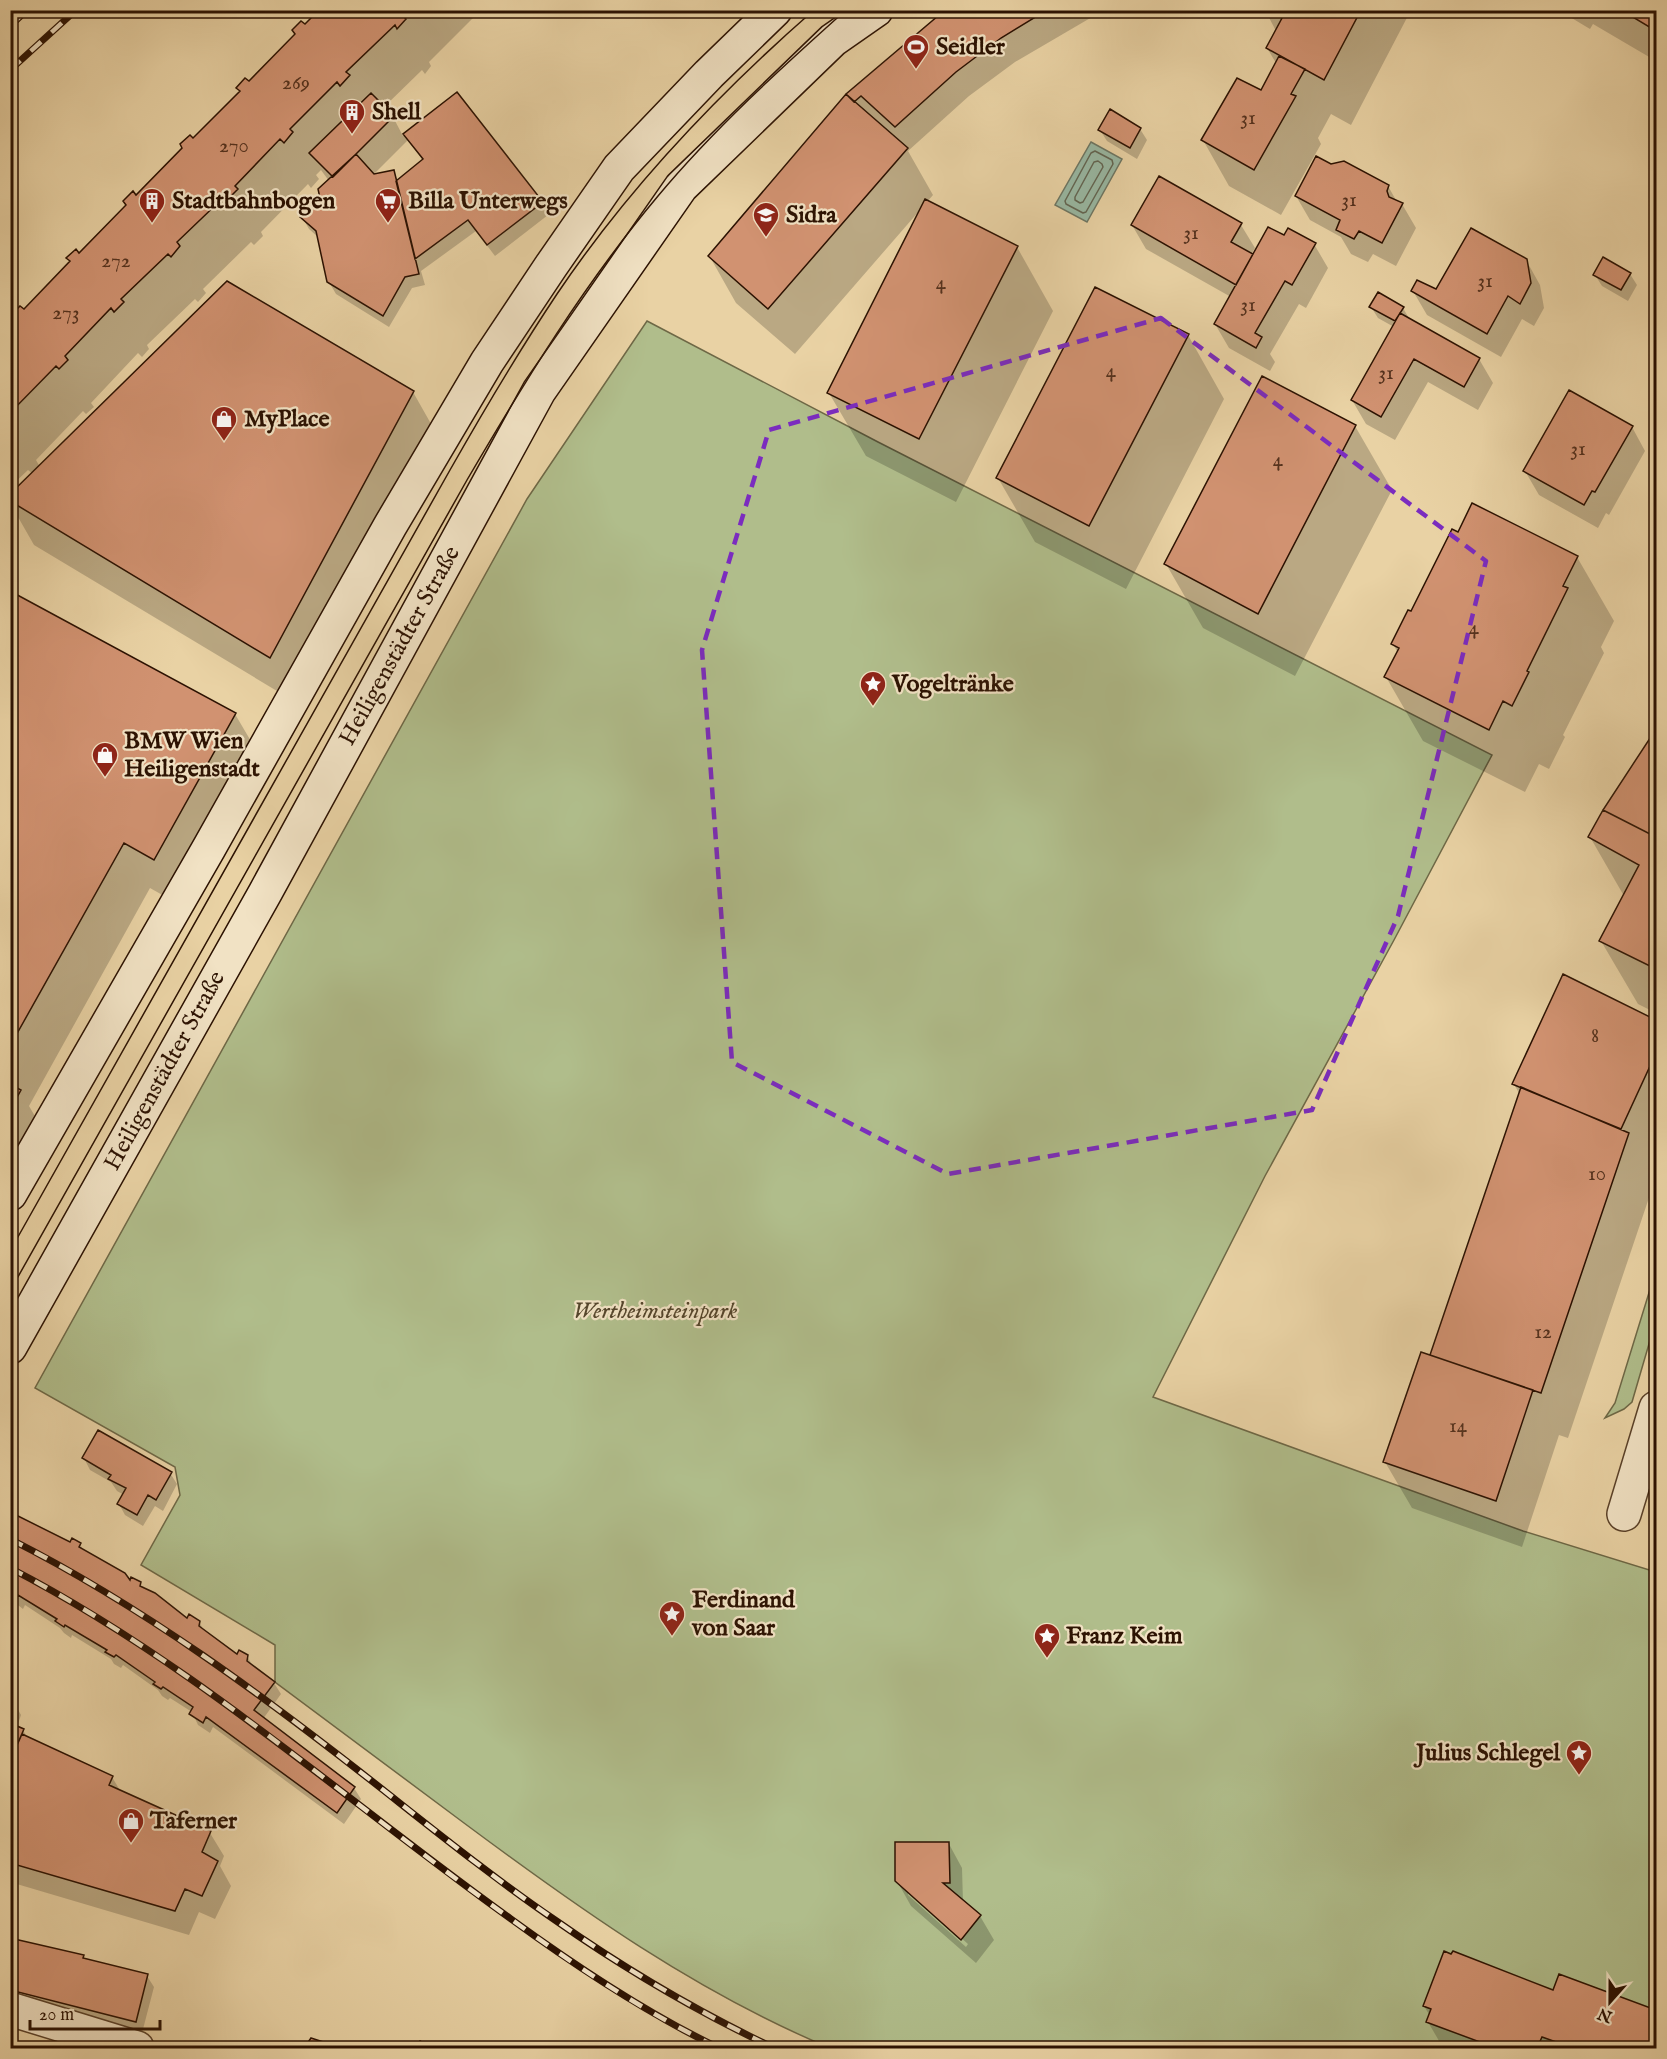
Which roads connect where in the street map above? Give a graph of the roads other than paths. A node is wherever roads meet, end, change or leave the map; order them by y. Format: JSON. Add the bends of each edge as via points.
{"nodes":[{"id":1,"x":775,"y":10,"type":"edge"},
{"id":2,"x":876,"y":10,"type":"edge"},
{"id":3,"x":10,"y":1194,"type":"edge"},
{"id":4,"x":10,"y":1347,"type":"edge"},
{"id":5,"x":1656,"y":1408,"type":"edge"},
{"id":6,"x":1624,"y":1514,"type":"dead end"},
{"id":7,"x":10,"y":2009,"type":"edge"},
{"id":8,"x":137,"y":2049,"type":"edge"}],
"edges":[{"from":1,"to":3,"type":"main road","via":[[619,168],[487,362]]},
{"from":2,"to":4,"type":"main road","name":"Heiligenstädter Straße","via":[[833,40],[681,187],[539,392],[265,893]]},
{"from":5,"to":6,"type":"main road"},
{"from":7,"to":8,"type":"main road"}]}
